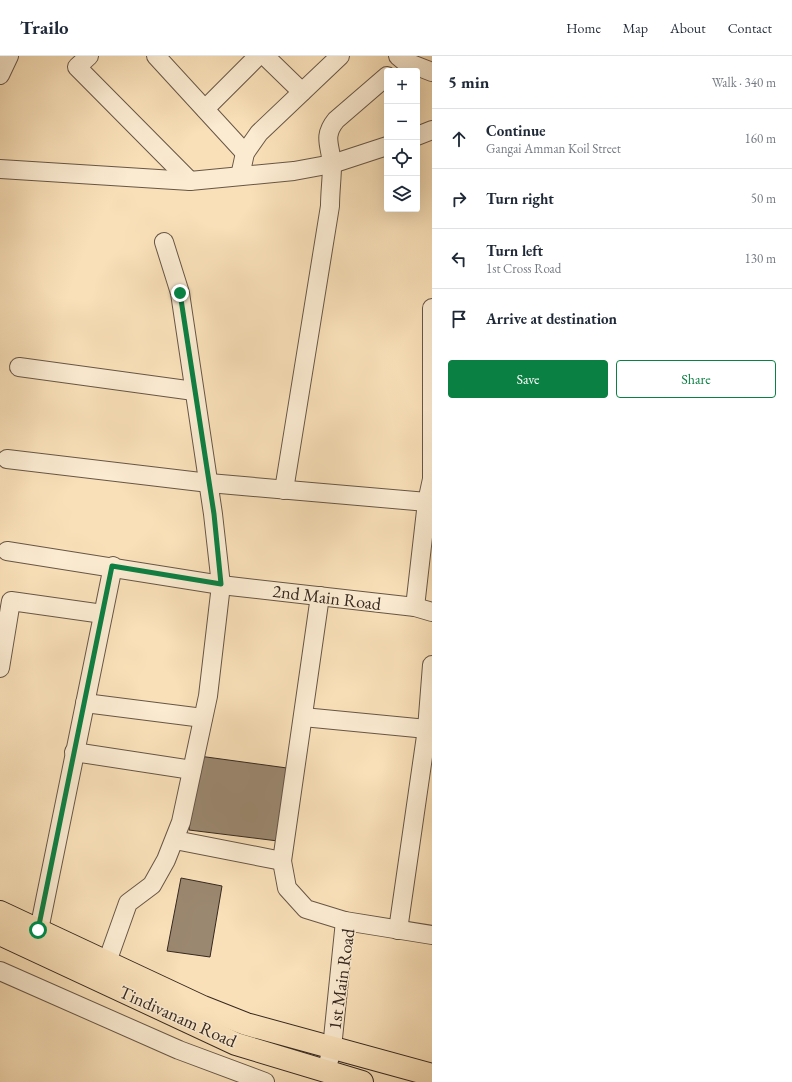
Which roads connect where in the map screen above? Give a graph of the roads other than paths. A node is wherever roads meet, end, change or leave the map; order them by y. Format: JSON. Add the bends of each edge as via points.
{"nodes":[{"id":1,"x":9,"y":56,"type":"edge"},
{"id":2,"x":89,"y":56,"type":"edge"},
{"id":3,"x":258,"y":56,"type":"edge"},
{"id":4,"x":265,"y":56,"type":"edge"},
{"id":5,"x":340,"y":56,"type":"edge"},
{"id":6,"x":163,"y":58,"type":"edge"},
{"id":7,"x":398,"y":62,"type":"edge"},
{"id":8,"x":432,"y":72,"type":"edge"},
{"id":9,"x":0,"y":74,"type":"edge"},
{"id":10,"x":384,"y":79,"type":"edge"},
{"id":11,"x":302,"y":92,"type":"junction"},
{"id":12,"x":205,"y":108,"type":"junction"},
{"id":13,"x":432,"y":130,"type":"edge"},
{"id":14,"x":420,"y":135,"type":"edge"},
{"id":15,"x":384,"y":147,"type":"edge"},
{"id":16,"x":245,"y":152,"type":"junction"},
{"id":17,"x":332,"y":164,"type":"junction"},
{"id":18,"x":0,"y":169,"type":"edge"},
{"id":19,"x":240,"y":176,"type":"junction"},
{"id":20,"x":190,"y":181,"type":"junction"},
{"id":21,"x":164,"y":242,"type":"dead end"},
{"id":22,"x":432,"y":308,"type":"edge"},
{"id":23,"x":20,"y":367,"type":"dead end"},
{"id":24,"x":194,"y":391,"type":"junction"},
{"id":25,"x":7,"y":459,"type":"dead end"},
{"id":26,"x":432,"y":479,"type":"edge"},
{"id":27,"x":209,"y":483,"type":"junction"},
{"id":28,"x":284,"y":490,"type":"junction"},
{"id":29,"x":427,"y":502,"type":"junction"},
{"id":30,"x":7,"y":551,"type":"dead end"},
{"id":31,"x":112,"y":566,"type":"junction"},
{"id":32,"x":221,"y":584,"type":"junction"},
{"id":33,"x":320,"y":596,"type":"junction"},
{"id":34,"x":415,"y":607,"type":"junction"},
{"id":35,"x":432,"y":612,"type":"edge"},
{"id":36,"x":103,"y":614,"type":"junction"},
{"id":37,"x":432,"y":666,"type":"edge"},
{"id":38,"x":0,"y":668,"type":"edge"},
{"id":39,"x":85,"y":703,"type":"junction"},
{"id":40,"x":303,"y":717,"type":"junction"},
{"id":41,"x":203,"y":718,"type":"junction"},
{"id":42,"x":427,"y":729,"type":"junction"},
{"id":43,"x":74,"y":752,"type":"junction"},
{"id":44,"x":192,"y":770,"type":"junction"},
{"id":45,"x":175,"y":840,"type":"junction"},
{"id":46,"x":282,"y":861,"type":"junction"},
{"id":47,"x":0,"y":912,"type":"edge"},
{"id":48,"x":345,"y":921,"type":"junction"},
{"id":49,"x":38,"y":930,"type":"junction"},
{"id":50,"x":398,"y":930,"type":"junction"},
{"id":51,"x":0,"y":934,"type":"edge"},
{"id":52,"x":432,"y":934,"type":"edge"},
{"id":53,"x":107,"y":962,"type":"junction"},
{"id":54,"x":0,"y":971,"type":"edge"},
{"id":55,"x":332,"y":1048,"type":"junction"},
{"id":56,"x":326,"y":1072,"type":"junction"},
{"id":57,"x":432,"y":1074,"type":"edge"},
{"id":58,"x":265,"y":1082,"type":"edge"},
{"id":59,"x":362,"y":1082,"type":"edge"}],
"edges":[{"from":1,"to":9,"type":"street"},
{"from":2,"to":20,"type":"street","via":[[77,67]]},
{"from":3,"to":12,"type":"street"},
{"from":4,"to":11,"type":"street"},
{"from":5,"to":11,"type":"street"},
{"from":6,"to":12,"type":"street"},
{"from":7,"to":8,"type":"street"},
{"from":10,"to":17,"type":"street","via":[[330,128],[328,146]]},
{"from":11,"to":16,"type":"street","via":[[258,133]]},
{"from":12,"to":16,"type":"street"},
{"from":13,"to":14,"type":"street"},
{"from":15,"to":17,"type":"street"},
{"from":16,"to":19,"type":"street"},
{"from":17,"to":19,"type":"street","via":[[294,171]]},
{"from":17,"to":28,"type":"street","via":[[324,252]]},
{"from":18,"to":20,"type":"street"},
{"from":19,"to":20,"type":"street"},
{"from":21,"to":24,"type":"street","via":[[180,293]]},
{"from":22,"to":26,"type":"street"},
{"from":23,"to":24,"type":"street"},
{"from":24,"to":27,"type":"street"},
{"from":25,"to":27,"type":"street"},
{"from":26,"to":29,"type":"street"},
{"from":27,"to":28,"type":"street"},
{"from":27,"to":32,"type":"street"},
{"from":28,"to":29,"type":"street"},
{"from":29,"to":34,"type":"street"},
{"from":30,"to":31,"type":"street","name":"2nd Main Road"},
{"from":31,"to":32,"type":"street","name":"2nd Main Road"},
{"from":31,"to":36,"type":"street"},
{"from":32,"to":33,"type":"street","name":"2nd Main Road"},
{"from":32,"to":41,"type":"street","via":[[208,696]]},
{"from":33,"to":34,"type":"street","name":"2nd Main Road"},
{"from":33,"to":40,"type":"street"},
{"from":34,"to":35,"type":"street","name":"2nd Main Road"},
{"from":36,"to":38,"type":"street","via":[[11,601]]},
{"from":36,"to":39,"type":"street"},
{"from":37,"to":42,"type":"street"},
{"from":39,"to":41,"type":"street"},
{"from":39,"to":43,"type":"street"},
{"from":40,"to":42,"type":"street"},
{"from":40,"to":46,"type":"street"},
{"from":41,"to":44,"type":"street"},
{"from":42,"to":50,"type":"street"},
{"from":43,"to":44,"type":"street"},
{"from":43,"to":49,"type":"street"},
{"from":44,"to":45,"type":"street"},
{"from":45,"to":46,"type":"street"},
{"from":45,"to":53,"type":"street","via":[[152,885],[128,903]]},
{"from":46,"to":48,"type":"street","via":[[287,888],[306,909]]},
{"from":47,"to":49,"type":"highway"},
{"from":48,"to":50,"type":"street","name":"1st Main Road"},
{"from":48,"to":55,"type":"street","name":"1st Main Road"},
{"from":49,"to":53,"type":"highway"},
{"from":50,"to":52,"type":"street","name":"1st Main Road"},
{"from":51,"to":56,"type":"highway","name":"Tindivanam Road","via":[[236,1044]]},
{"from":53,"to":55,"type":"highway","via":[[246,1024]]},
{"from":54,"to":58,"type":"street","via":[[179,1050]]},
{"from":55,"to":56,"type":"street","name":"1st Main Road"},
{"from":55,"to":57,"type":"highway"},
{"from":56,"to":59,"type":"highway","name":"Tindivanam Road"}]}
